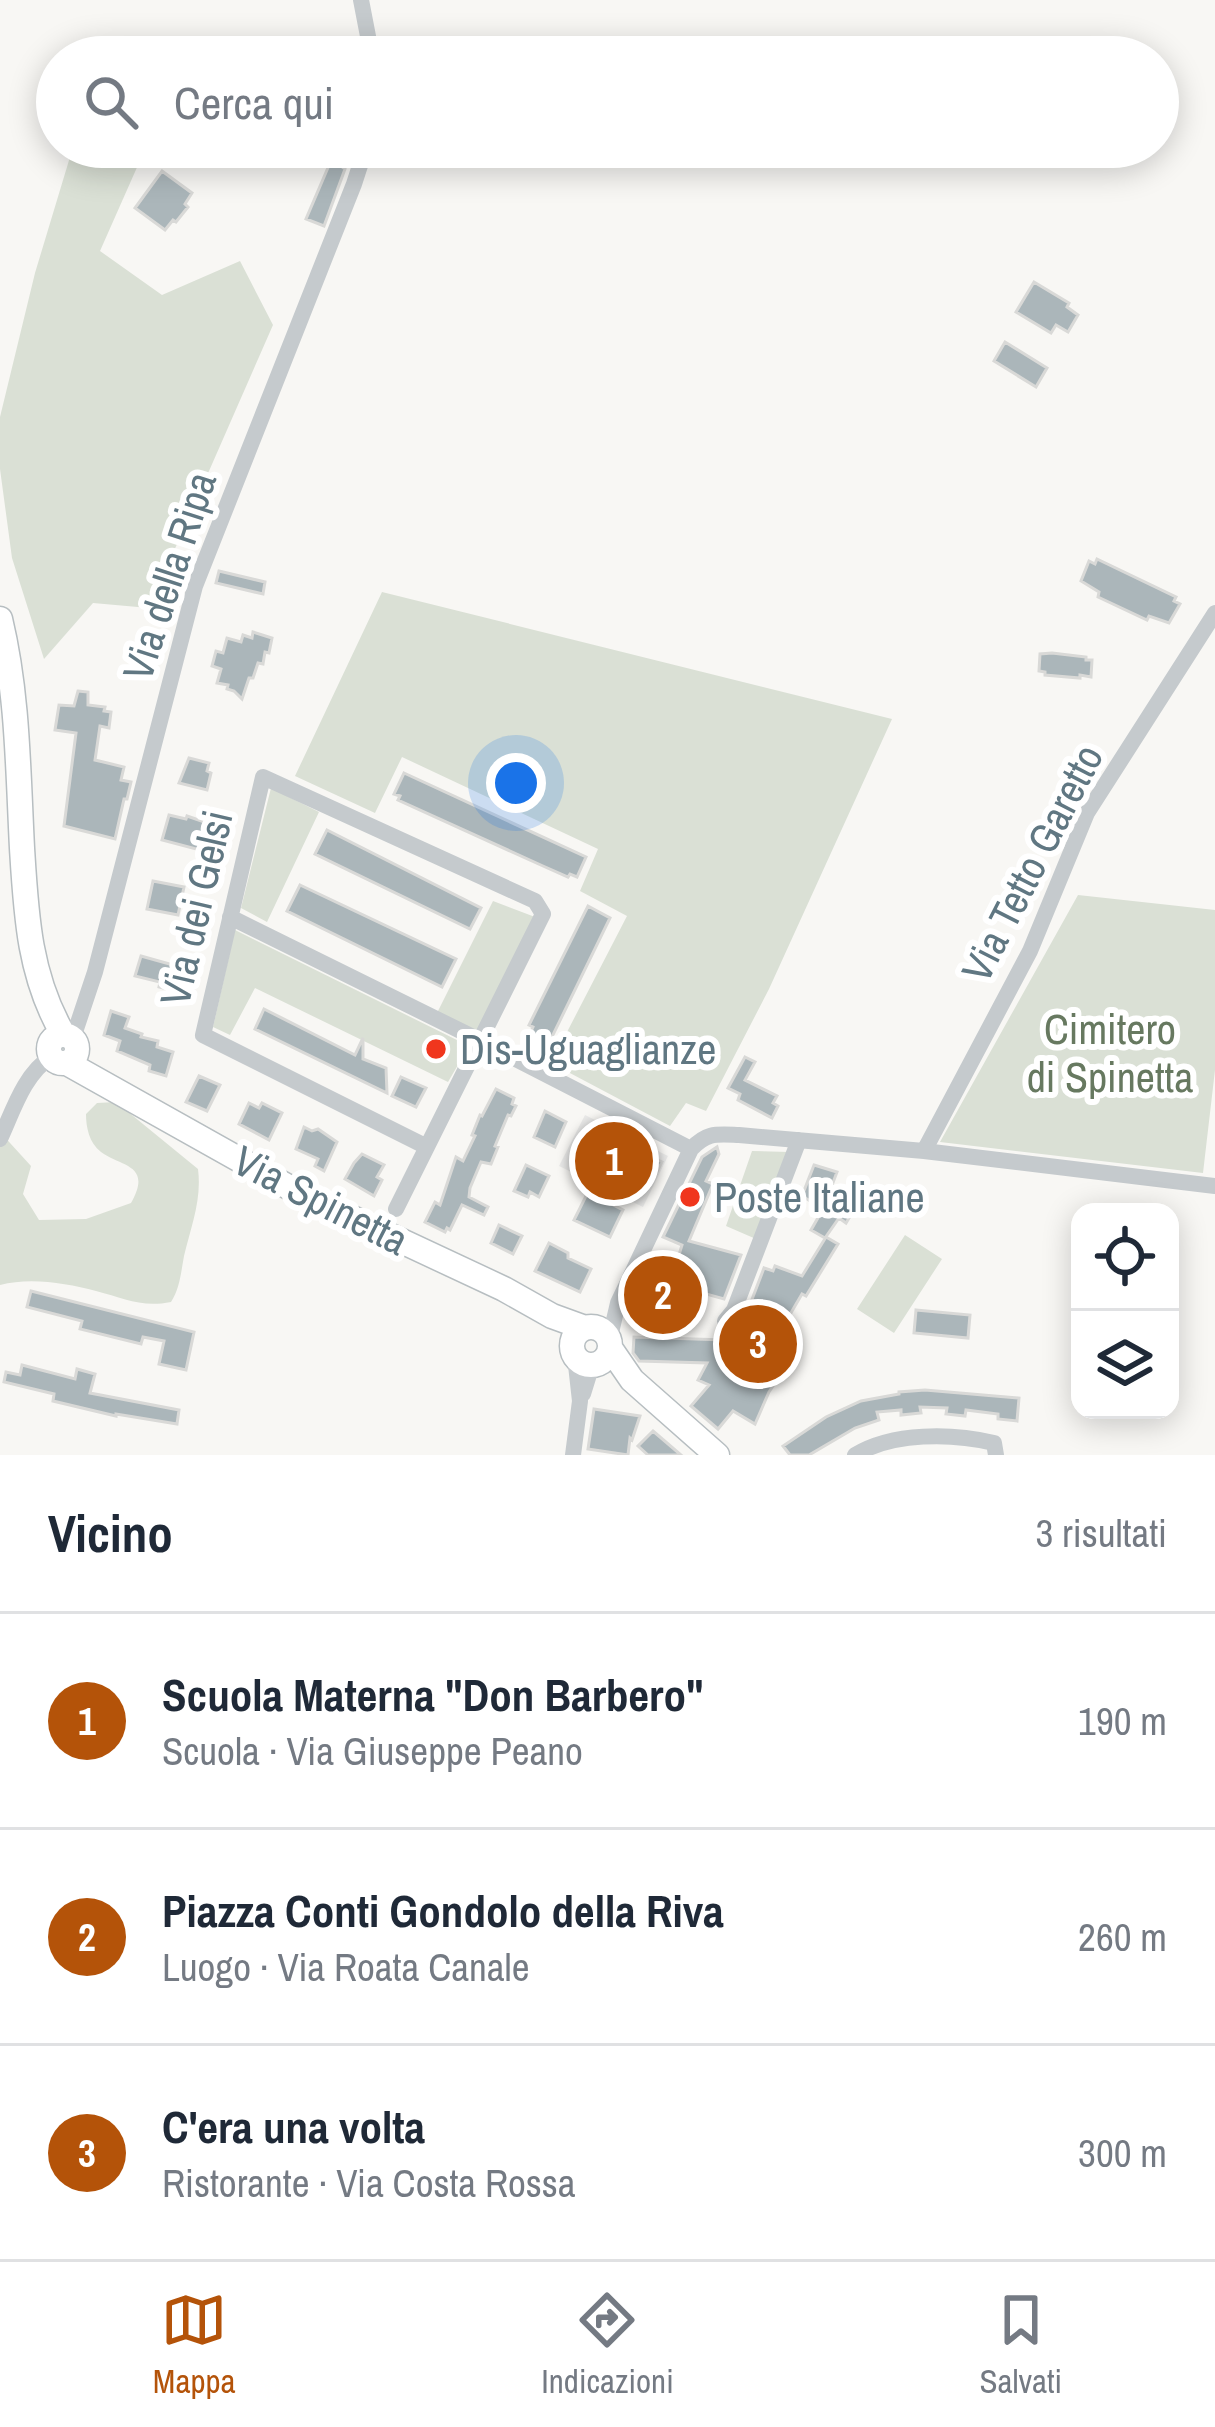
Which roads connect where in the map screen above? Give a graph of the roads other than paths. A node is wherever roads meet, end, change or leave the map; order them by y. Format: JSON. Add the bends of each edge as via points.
{"nodes":[{"id":1,"x":362,"y":0,"type":"edge"},
{"id":2,"x":368,"y":36,"type":"edge"},
{"id":3,"x":359,"y":168,"type":"edge"},
{"id":4,"x":1215,"y":613,"type":"edge"},
{"id":5,"x":0,"y":619,"type":"edge"},
{"id":6,"x":230,"y":917,"type":"junction"},
{"id":7,"x":479,"y":1040,"type":"junction"},
{"id":8,"x":64,"y":1047,"type":"junction"},
{"id":9,"x":0,"y":1138,"type":"edge"},
{"id":10,"x":800,"y":1140,"type":"junction"},
{"id":11,"x":425,"y":1146,"type":"junction"},
{"id":12,"x":691,"y":1149,"type":"junction"},
{"id":13,"x":924,"y":1151,"type":"junction"},
{"id":14,"x":1215,"y":1186,"type":"edge"},
{"id":15,"x":396,"y":1209,"type":"dead end"},
{"id":16,"x":724,"y":1321,"type":"dead end"},
{"id":17,"x":591,"y":1347,"type":"junction"},
{"id":18,"x":573,"y":1455,"type":"edge"},
{"id":19,"x":717,"y":1455,"type":"edge"},
{"id":20,"x":855,"y":1455,"type":"edge"},
{"id":21,"x":997,"y":1455,"type":"edge"}],
"edges":[{"from":1,"to":2,"type":"street"},
{"from":3,"to":8,"type":"street","name":"Via della Ripa","via":[[195,586],[95,972]]},
{"from":4,"to":13,"type":"street","name":"Via Tetto Garetto","via":[[1087,813],[1030,951]]},
{"from":5,"to":8,"type":"main road","via":[[13,684],[28,931]]},
{"from":6,"to":7,"type":"street"},
{"from":6,"to":7,"type":"street","name":"Via dei Gelsi","via":[[263,776],[535,901],[543,914]]},
{"from":6,"to":11,"type":"street","name":"Via dei Gelsi","via":[[203,1035]]},
{"from":7,"to":11,"type":"street"},
{"from":7,"to":12,"type":"street"},
{"from":8,"to":9,"type":"street","name":"Via della Ripa","via":[[23,1089]]},
{"from":8,"to":17,"type":"main road","name":"Via Spinetta","via":[[135,1102],[299,1193],[504,1288]]},
{"from":10,"to":12,"type":"street","via":[[718,1134]]},
{"from":10,"to":13,"type":"street"},
{"from":10,"to":16,"type":"street"},
{"from":11,"to":15,"type":"street"},
{"from":12,"to":17,"type":"street"},
{"from":13,"to":14,"type":"street"},
{"from":17,"to":18,"type":"street"},
{"from":17,"to":19,"type":"main road","name":"Via Spinetta"},
{"from":20,"to":21,"type":"street","via":[[908,1439],[954,1437],[994,1443]]}]}
